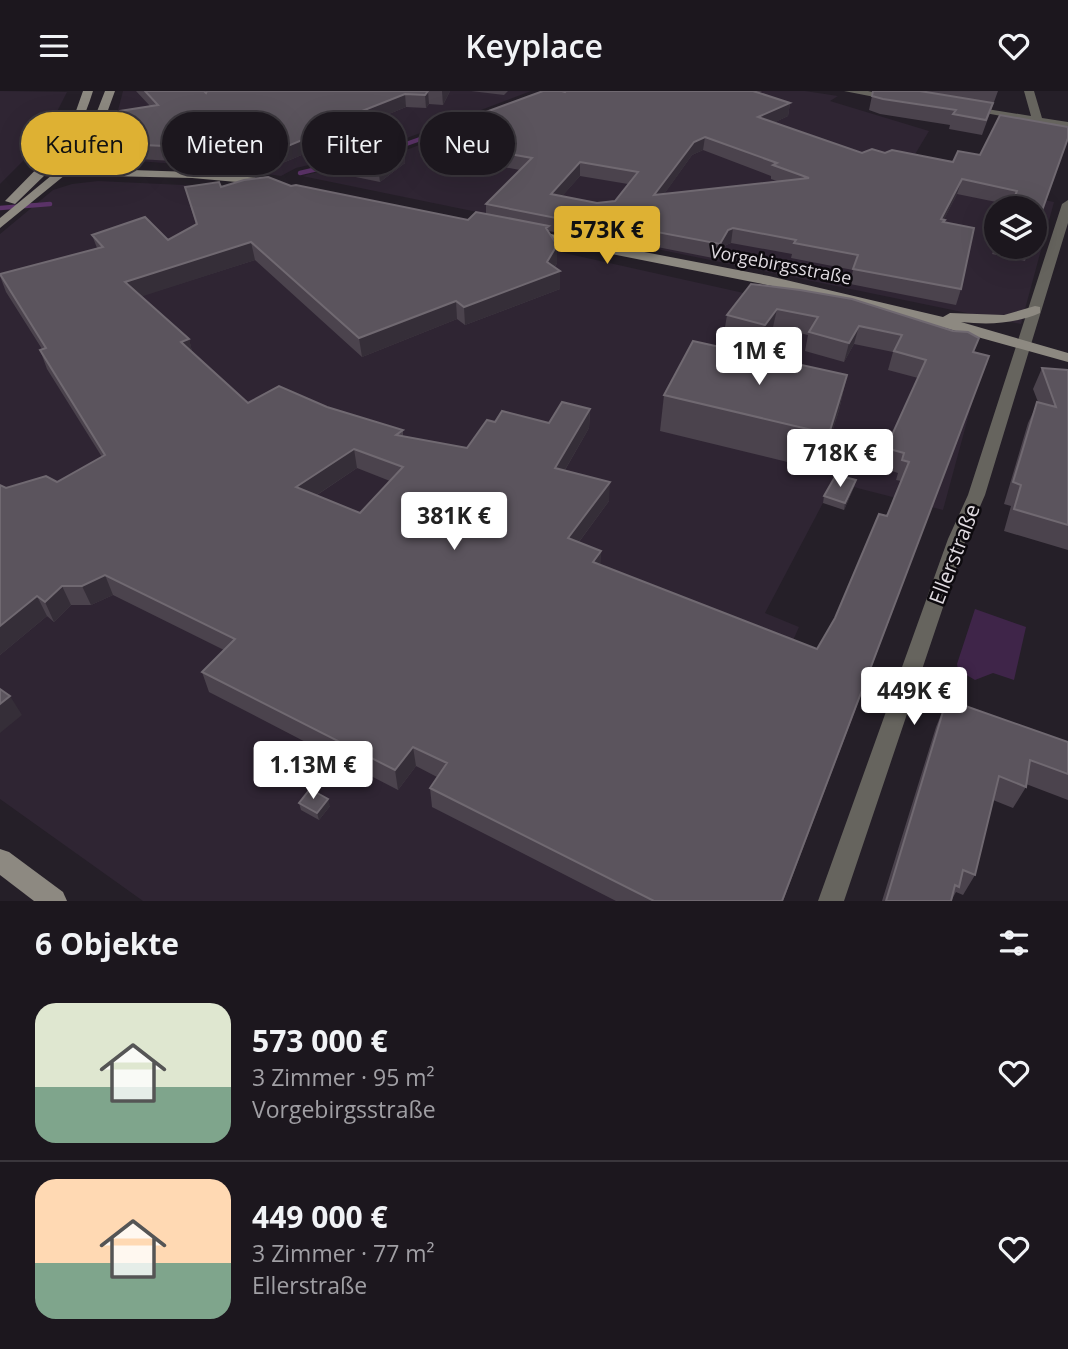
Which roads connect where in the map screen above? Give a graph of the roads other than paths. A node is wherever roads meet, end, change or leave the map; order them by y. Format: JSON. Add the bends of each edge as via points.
{"nodes":[{"id":1,"x":88,"y":91,"type":"edge"},
{"id":2,"x":110,"y":91,"type":"edge"},
{"id":3,"x":849,"y":91,"type":"edge"},
{"id":4,"x":1028,"y":91,"type":"edge"},
{"id":5,"x":911,"y":100,"type":"edge"},
{"id":6,"x":960,"y":108,"type":"edge"},
{"id":7,"x":83,"y":112,"type":"edge"},
{"id":8,"x":102,"y":112,"type":"edge"},
{"id":9,"x":1037,"y":120,"type":"junction"},
{"id":10,"x":1068,"y":125,"type":"edge"},
{"id":11,"x":148,"y":174,"type":"edge"},
{"id":12,"x":38,"y":175,"type":"edge"},
{"id":13,"x":60,"y":175,"type":"edge"},
{"id":14,"x":283,"y":185,"type":"edge"},
{"id":15,"x":1068,"y":204,"type":"edge"},
{"id":16,"x":0,"y":210,"type":"edge"},
{"id":17,"x":0,"y":224,"type":"edge"},
{"id":18,"x":515,"y":231,"type":"edge"},
{"id":19,"x":1035,"y":310,"type":"junction"},
{"id":20,"x":924,"y":315,"type":"junction"},
{"id":21,"x":1023,"y":345,"type":"junction"},
{"id":22,"x":1068,"y":358,"type":"edge"},
{"id":23,"x":0,"y":860,"type":"edge"},
{"id":24,"x":54,"y":901,"type":"edge"},
{"id":25,"x":831,"y":901,"type":"edge"}],
"edges":[{"from":1,"to":7,"type":"street"},
{"from":2,"to":8,"type":"street"},
{"from":3,"to":5,"type":"street"},
{"from":4,"to":9,"type":"street"},
{"from":6,"to":9,"type":"street"},
{"from":9,"to":10,"type":"street"},
{"from":11,"to":14,"type":"street"},
{"from":12,"to":16,"type":"street"},
{"from":13,"to":17,"type":"street"},
{"from":15,"to":19,"type":"street","name":"Ellerstraße"},
{"from":18,"to":20,"type":"street","name":"Vorgebirgsstraße"},
{"from":19,"to":20,"type":"street","via":[[1004,321]]},
{"from":19,"to":21,"type":"street","name":"Ellerstraße"},
{"from":20,"to":21,"type":"street","name":"Vorgebirgsstraße"},
{"from":21,"to":22,"type":"street","name":"Vorgebirgsstraße"},
{"from":21,"to":25,"type":"street","name":"Ellerstraße","via":[[1018,376]]},
{"from":23,"to":24,"type":"street"}]}
